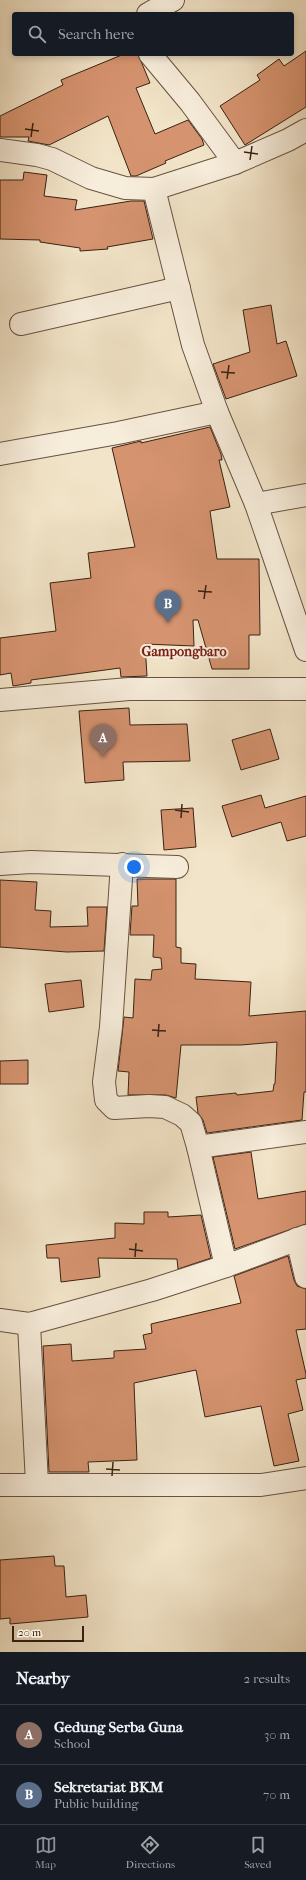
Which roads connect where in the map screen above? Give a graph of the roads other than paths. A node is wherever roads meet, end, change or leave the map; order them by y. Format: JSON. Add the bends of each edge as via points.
{"nodes":[{"id":1,"x":173,"y":0,"type":"edge"},
{"id":2,"x":152,"y":12,"type":"edge"},
{"id":3,"x":152,"y":56,"type":"edge"},
{"id":4,"x":306,"y":130,"type":"edge"},
{"id":5,"x":0,"y":150,"type":"edge"},
{"id":6,"x":234,"y":163,"type":"junction"},
{"id":7,"x":154,"y":189,"type":"junction"},
{"id":8,"x":179,"y":288,"type":"junction"},
{"id":9,"x":21,"y":324,"type":"dead end"},
{"id":10,"x":217,"y":412,"type":"junction"},
{"id":11,"x":0,"y":454,"type":"edge"},
{"id":12,"x":306,"y":495,"type":"edge"},
{"id":13,"x":256,"y":504,"type":"junction"},
{"id":14,"x":306,"y":650,"type":"edge"},
{"id":15,"x":306,"y":689,"type":"edge"},
{"id":16,"x":0,"y":700,"type":"edge"},
{"id":17,"x":0,"y":864,"type":"edge"},
{"id":18,"x":122,"y":864,"type":"junction"},
{"id":19,"x":177,"y":867,"type":"dead end"},
{"id":20,"x":306,"y":1132,"type":"edge"},
{"id":21,"x":198,"y":1147,"type":"junction"},
{"id":22,"x":301,"y":1238,"type":"edge"},
{"id":23,"x":226,"y":1266,"type":"junction"},
{"id":24,"x":306,"y":1277,"type":"edge"},
{"id":25,"x":0,"y":1320,"type":"edge"},
{"id":26,"x":29,"y":1324,"type":"junction"},
{"id":27,"x":306,"y":1478,"type":"edge"},
{"id":28,"x":37,"y":1484,"type":"junction"},
{"id":29,"x":0,"y":1485,"type":"edge"}],
"edges":[{"from":1,"to":2,"type":"street"},
{"from":3,"to":6,"type":"street","via":[[190,102]]},
{"from":4,"to":6,"type":"street"},
{"from":5,"to":7,"type":"street","via":[[52,159],[91,178],[125,188]]},
{"from":6,"to":7,"type":"street"},
{"from":7,"to":8,"type":"street"},
{"from":8,"to":9,"type":"street"},
{"from":8,"to":10,"type":"street","via":[[193,345]]},
{"from":10,"to":11,"type":"street"},
{"from":10,"to":13,"type":"street"},
{"from":12,"to":13,"type":"street"},
{"from":13,"to":14,"type":"street"},
{"from":15,"to":16,"type":"street","via":[[129,689]]},
{"from":17,"to":18,"type":"street"},
{"from":18,"to":19,"type":"street"},
{"from":18,"to":21,"type":"street","via":[[111,1027],[104,1082],[106,1100],[114,1108],[148,1106],[165,1107],[176,1111],[190,1123]]},
{"from":20,"to":21,"type":"street"},
{"from":21,"to":23,"type":"street"},
{"from":22,"to":23,"type":"street"},
{"from":22,"to":24,"type":"street"},
{"from":23,"to":26,"type":"street","via":[[152,1290]]},
{"from":25,"to":26,"type":"street"},
{"from":26,"to":28,"type":"street"},
{"from":27,"to":28,"type":"street","via":[[261,1485]]},
{"from":28,"to":29,"type":"street"}]}
